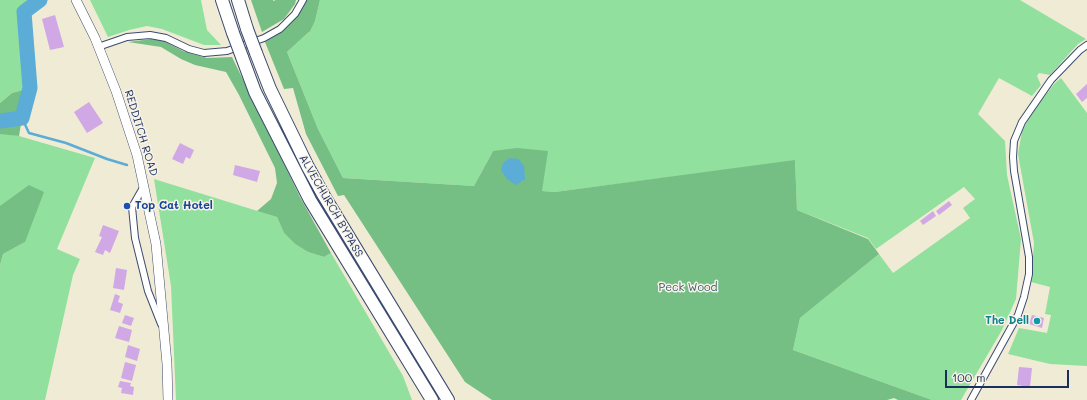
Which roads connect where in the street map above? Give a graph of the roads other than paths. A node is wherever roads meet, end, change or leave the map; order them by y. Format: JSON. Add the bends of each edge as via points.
{"nodes":[{"id":1,"x":76,"y":0,"type":"edge"},
{"id":2,"x":222,"y":0,"type":"edge"},
{"id":3,"x":238,"y":0,"type":"edge"},
{"id":4,"x":303,"y":0,"type":"edge"},
{"id":5,"x":1087,"y":45,"type":"edge"},
{"id":6,"x":98,"y":47,"type":"junction"},
{"id":7,"x":144,"y":186,"type":"junction"},
{"id":8,"x":164,"y":333,"type":"junction"},
{"id":9,"x":168,"y":400,"type":"edge"},
{"id":10,"x":432,"y":400,"type":"edge"},
{"id":11,"x":448,"y":400,"type":"edge"},
{"id":12,"x":971,"y":400,"type":"edge"}],
"edges":[{"from":1,"to":6,"type":"main road","name":"REDDITCH ROAD"},
{"from":2,"to":10,"type":"highway","name":"ALVECHURCH BYPASS","bridge":true,"via":[[255,92],[310,200]]},
{"from":3,"to":11,"type":"highway","name":"ALVECHURCH BYPASS","bridge":true,"via":[[270,89],[308,166]]},
{"from":4,"to":6,"type":"street","via":[[295,14],[280,29],[264,38],[227,51],[204,53],[166,38],[150,35],[127,37]]},
{"from":5,"to":12,"type":"street","via":[[1051,80],[1022,122],[1014,141],[1014,171],[1029,257],[1029,274],[1018,315]]},
{"from":6,"to":7,"type":"main road","name":"REDDITCH ROAD","via":[[121,106]]},
{"from":7,"to":8,"type":"main road","name":"REDDITCH ROAD","via":[[156,244]]},
{"from":7,"to":8,"type":"street","via":[[132,207],[135,238],[148,291]]},
{"from":8,"to":9,"type":"main road","name":"REDDITCH ROAD"}]}
